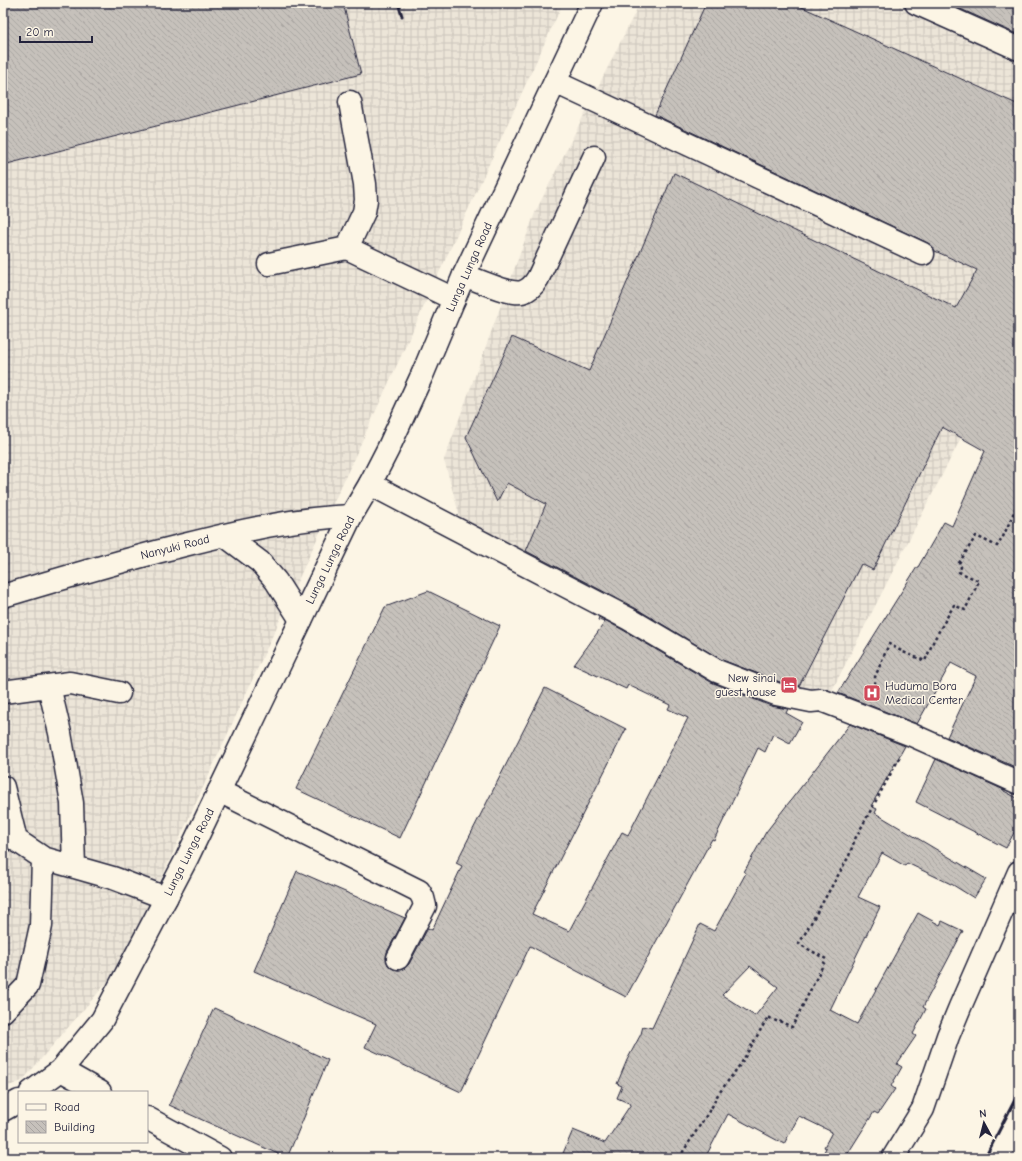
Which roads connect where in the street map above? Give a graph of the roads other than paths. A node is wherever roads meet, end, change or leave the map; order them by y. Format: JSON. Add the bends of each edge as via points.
{"nodes":[{"id":1,"x":592,"y":3,"type":"edge"},
{"id":2,"x":916,"y":3,"type":"edge"},
{"id":3,"x":1019,"y":49,"type":"edge"},
{"id":4,"x":554,"y":82,"type":"junction"},
{"id":5,"x":350,"y":102,"type":"dead end"},
{"id":6,"x":594,"y":157,"type":"dead end"},
{"id":7,"x":347,"y":248,"type":"junction"},
{"id":8,"x":923,"y":254,"type":"dead end"},
{"id":9,"x":269,"y":264,"type":"dead end"},
{"id":10,"x":464,"y":275,"type":"junction"},
{"id":11,"x":454,"y":299,"type":"junction"},
{"id":12,"x":370,"y":484,"type":"junction"},
{"id":13,"x":351,"y":516,"type":"junction"},
{"id":14,"x":224,"y":535,"type":"junction"},
{"id":15,"x":3,"y":596,"type":"edge"},
{"id":16,"x":301,"y":620,"type":"junction"},
{"id":17,"x":49,"y":686,"type":"junction"},
{"id":18,"x":3,"y":692,"type":"edge"},
{"id":19,"x":119,"y":693,"type":"dead end"},
{"id":20,"x":1019,"y":783,"type":"edge"},
{"id":21,"x":3,"y":787,"type":"edge"},
{"id":22,"x":219,"y":792,"type":"junction"},
{"id":23,"x":9,"y":841,"type":"edge"},
{"id":24,"x":43,"y":858,"type":"junction"},
{"id":25,"x":74,"y":867,"type":"junction"},
{"id":26,"x":1019,"y":872,"type":"edge"},
{"id":27,"x":166,"y":898,"type":"junction"},
{"id":28,"x":398,"y":958,"type":"dead end"},
{"id":29,"x":3,"y":1012,"type":"edge"},
{"id":30,"x":60,"y":1070,"type":"junction"},
{"id":31,"x":32,"y":1091,"type":"edge"},
{"id":32,"x":98,"y":1091,"type":"edge"},
{"id":33,"x":18,"y":1102,"type":"edge"},
{"id":34,"x":3,"y":1110,"type":"edge"},
{"id":35,"x":148,"y":1119,"type":"edge"},
{"id":36,"x":220,"y":1158,"type":"edge"},
{"id":37,"x":893,"y":1158,"type":"edge"}],
"edges":[{"from":1,"to":4,"type":"street","name":"Lunga Lunga Road"},
{"from":2,"to":3,"type":"street"},
{"from":4,"to":8,"type":"street"},
{"from":4,"to":10,"type":"street","name":"Lunga Lunga Road"},
{"from":5,"to":7,"type":"street","via":[[366,200],[364,212]]},
{"from":6,"to":10,"type":"street","via":[[533,287],[513,293]]},
{"from":7,"to":9,"type":"street"},
{"from":7,"to":11,"type":"street"},
{"from":10,"to":11,"type":"street","name":"Lunga Lunga Road"},
{"from":11,"to":12,"type":"street","name":"Lunga Lunga Road","via":[[423,373]]},
{"from":12,"to":13,"type":"street","name":"Lunga Lunga Road"},
{"from":12,"to":20,"type":"street","via":[[629,619],[717,671],[776,694],[811,701],[821,700],[912,735]]},
{"from":13,"to":14,"type":"street","name":"Nanyuki Road","via":[[292,521]]},
{"from":13,"to":16,"type":"street","name":"Lunga Lunga Road"},
{"from":14,"to":15,"type":"street","name":"Nanyuki Road","via":[[128,559]]},
{"from":14,"to":16,"type":"street","via":[[260,562],[276,581]]},
{"from":16,"to":22,"type":"street","name":"Lunga Lunga Road"},
{"from":17,"to":18,"type":"street"},
{"from":17,"to":19,"type":"street","via":[[70,683]]},
{"from":17,"to":25,"type":"street","via":[[72,803]]},
{"from":21,"to":23,"type":"street"},
{"from":22,"to":27,"type":"street","name":"Lunga Lunga Road"},
{"from":22,"to":28,"type":"street","via":[[419,891],[425,906]]},
{"from":23,"to":24,"type":"street"},
{"from":24,"to":25,"type":"street"},
{"from":24,"to":29,"type":"street","via":[[41,926],[28,986]]},
{"from":25,"to":27,"type":"street","via":[[113,878]]},
{"from":26,"to":37,"type":"street","via":[[954,1021],[923,1109]]},
{"from":27,"to":30,"type":"street","name":"Lunga Lunga Road","via":[[102,1020]]},
{"from":30,"to":31,"type":"street","name":"Lunga Lunga Road"},
{"from":30,"to":32,"type":"street"},
{"from":33,"to":34,"type":"street"},
{"from":35,"to":36,"type":"street"}]}
